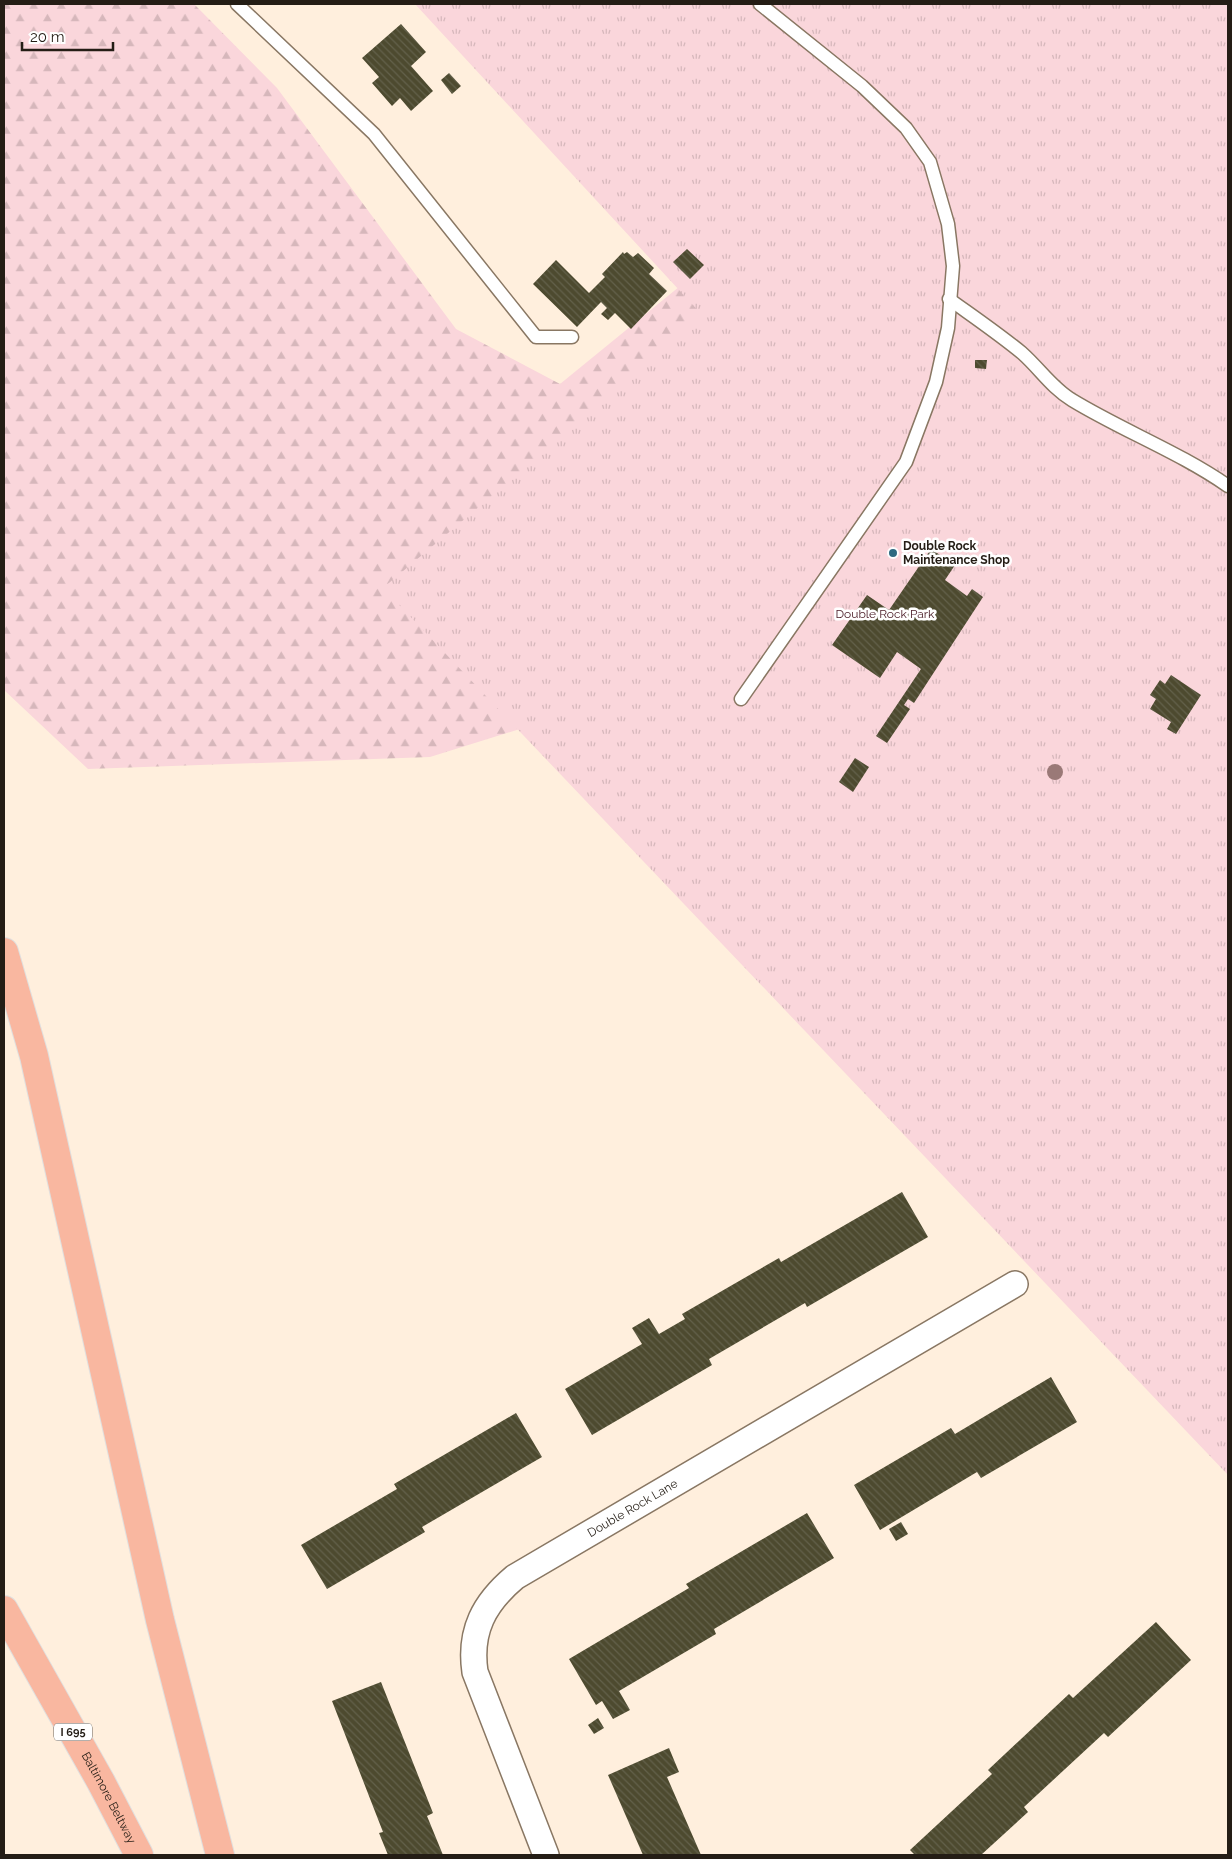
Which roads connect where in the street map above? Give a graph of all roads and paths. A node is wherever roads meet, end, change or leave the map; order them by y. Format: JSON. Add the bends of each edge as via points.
{"nodes":[{"id":1,"x":237,"y":4,"type":"edge"},
{"id":2,"x":760,"y":4,"type":"edge"},
{"id":3,"x":949,"y":299,"type":"junction"},
{"id":4,"x":572,"y":337,"type":"dead end"},
{"id":5,"x":1228,"y":486,"type":"edge"},
{"id":6,"x":741,"y":699,"type":"dead end"},
{"id":7,"x":4,"y":952,"type":"edge"},
{"id":8,"x":1015,"y":1284,"type":"dead end"},
{"id":9,"x":4,"y":1610,"type":"edge"},
{"id":10,"x":139,"y":1855,"type":"edge"},
{"id":11,"x":220,"y":1855,"type":"edge"},
{"id":12,"x":546,"y":1855,"type":"edge"}],
"edges":[{"from":1,"to":4,"type":"lane","via":[[374,134],[536,337]]},
{"from":2,"to":3,"type":"lane","via":[[862,86],[906,128],[930,162],[952,240]]},
{"from":3,"to":5,"type":"lane","via":[[1024,355],[1050,384],[1070,399],[1177,455]]},
{"from":3,"to":6,"type":"lane","via":[[948,328],[936,382],[906,462]]},
{"from":7,"to":11,"type":"highway","via":[[34,1056],[160,1620]]},
{"from":8,"to":12,"type":"street","name":"Double Rock Lane","via":[[515,1577],[498,1592],[485,1610],[475,1636],[475,1672]]},
{"from":9,"to":10,"type":"highway","name":"Baltimore Beltway","number":"I 695"}]}
